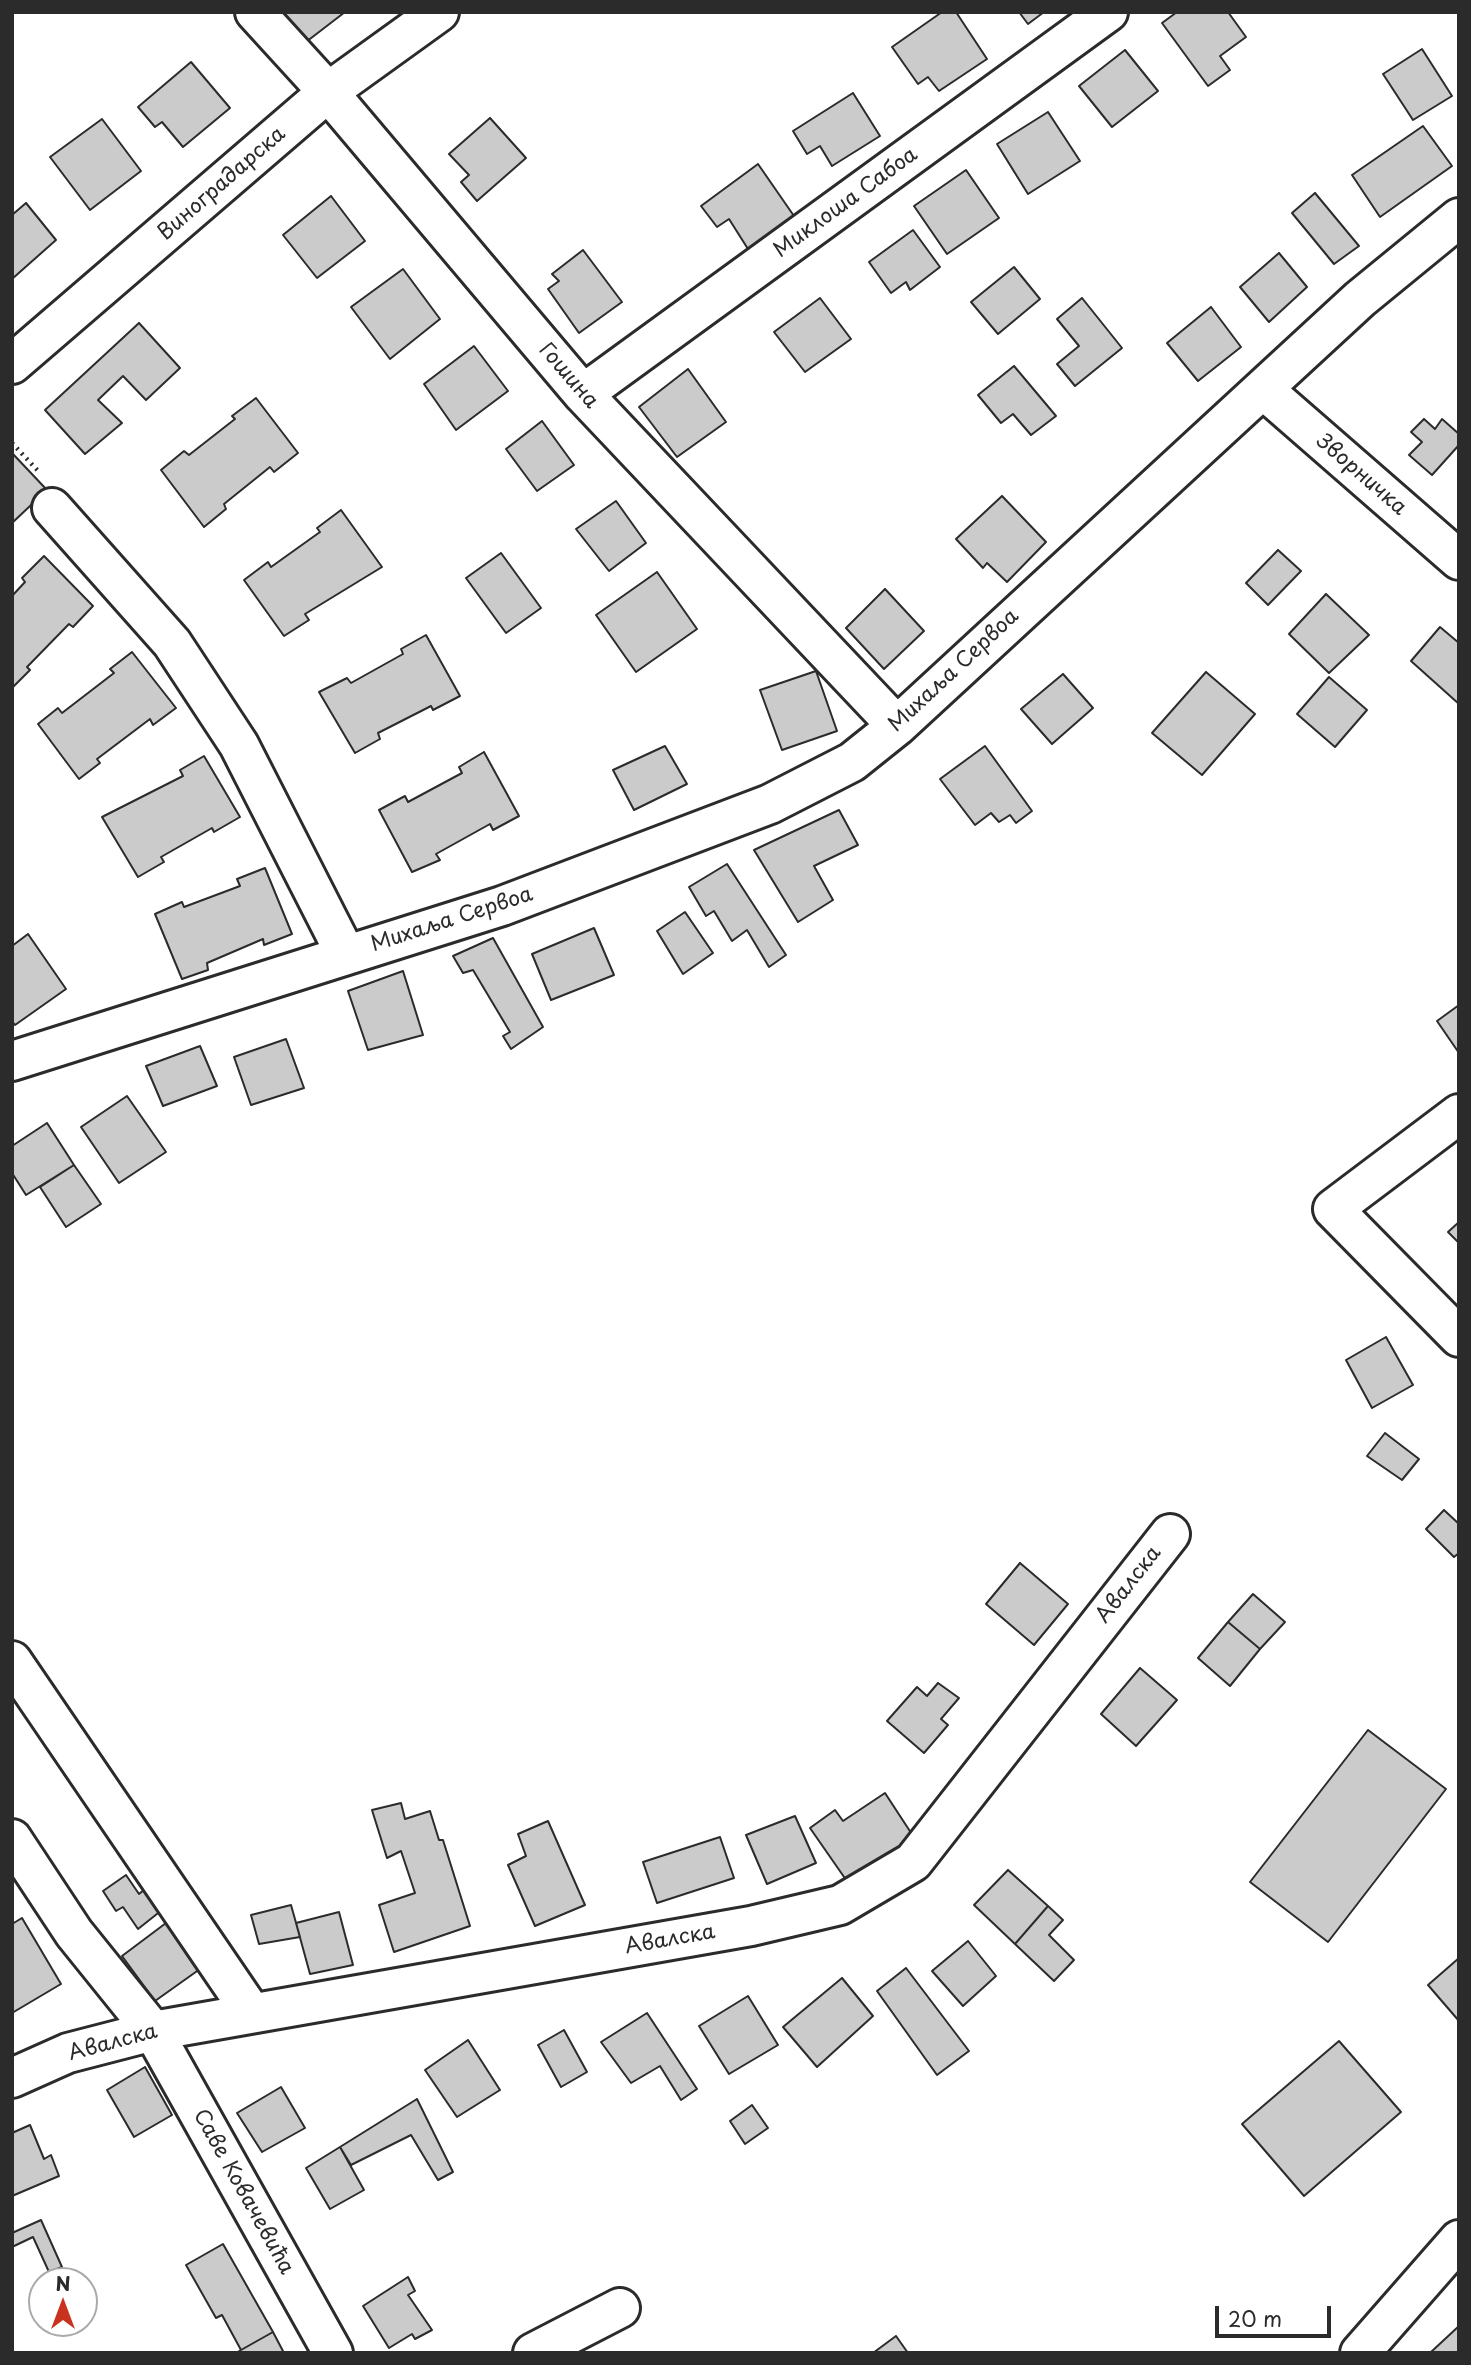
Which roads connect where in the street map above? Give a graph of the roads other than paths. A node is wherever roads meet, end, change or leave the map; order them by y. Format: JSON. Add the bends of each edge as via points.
{"nodes":[{"id":1,"x":255,"y":12,"type":"edge"},
{"id":2,"x":439,"y":12,"type":"edge"},
{"id":3,"x":1108,"y":12,"type":"edge"},
{"id":4,"x":328,"y":92,"type":"junction"},
{"id":5,"x":1459,"y":218,"type":"edge"},
{"id":6,"x":12,"y":364,"type":"edge"},
{"id":7,"x":1264,"y":390,"type":"junction"},
{"id":8,"x":583,"y":394,"type":"junction"},
{"id":9,"x":52,"y":508,"type":"dead end"},
{"id":10,"x":1459,"y":560,"type":"edge"},
{"id":11,"x":897,"y":726,"type":"junction"},
{"id":12,"x":346,"y":956,"type":"junction"},
{"id":13,"x":12,"y":1060,"type":"edge"},
{"id":14,"x":1459,"y":1114,"type":"edge"},
{"id":15,"x":1459,"y":1337,"type":"edge"},
{"id":16,"x":1170,"y":1534,"type":"dead end"},
{"id":17,"x":12,"y":1661,"type":"edge"},
{"id":18,"x":12,"y":1839,"type":"edge"},
{"id":19,"x":251,"y":2012,"type":"junction"},
{"id":20,"x":153,"y":2031,"type":"junction"},
{"id":21,"x":12,"y":2078,"type":"edge"},
{"id":22,"x":1459,"y":2240,"type":"edge"},
{"id":23,"x":620,"y":2308,"type":"dead end"},
{"id":24,"x":333,"y":2353,"type":"edge"},
{"id":25,"x":533,"y":2353,"type":"edge"},
{"id":26,"x":1360,"y":2353,"type":"edge"}],
"edges":[{"from":1,"to":4,"type":"street","name":"Гошина"},
{"from":2,"to":4,"type":"street","name":"Виноградарска"},
{"from":3,"to":8,"type":"street","name":"Миклоша Сабоа"},
{"from":4,"to":6,"type":"street","name":"Виноградарска"},
{"from":4,"to":8,"type":"street","name":"Гошина"},
{"from":5,"to":7,"type":"street","name":"Михаља Сервоа","via":[[1360,299]]},
{"from":7,"to":10,"type":"street","name":"Зворничка"},
{"from":7,"to":11,"type":"street","name":"Михаља Сервоа"},
{"from":8,"to":11,"type":"street","name":"Гошина"},
{"from":9,"to":12,"type":"street","name":"Михаља Сервоа","via":[[172,643],[239,745]]},
{"from":11,"to":12,"type":"street","name":"Михаља Сервоа","via":[[852,762],[770,804],[502,905]]},
{"from":12,"to":13,"type":"street","name":"Михаља Сервоа"},
{"from":14,"to":15,"type":"street","via":[[1333,1209]]},
{"from":16,"to":19,"type":"street","name":"Авалска","via":[[913,1862],[840,1905],[751,1926]]},
{"from":17,"to":19,"type":"street"},
{"from":18,"to":20,"type":"street","name":"Саве Ковачевића","via":[[74,1933]]},
{"from":19,"to":20,"type":"street","name":"Авалска"},
{"from":20,"to":21,"type":"street","name":"Авалска","via":[[68,2053]]},
{"from":20,"to":24,"type":"street","name":"Саве Ковачевића"},
{"from":22,"to":26,"type":"street"},
{"from":23,"to":25,"type":"street"}]}
